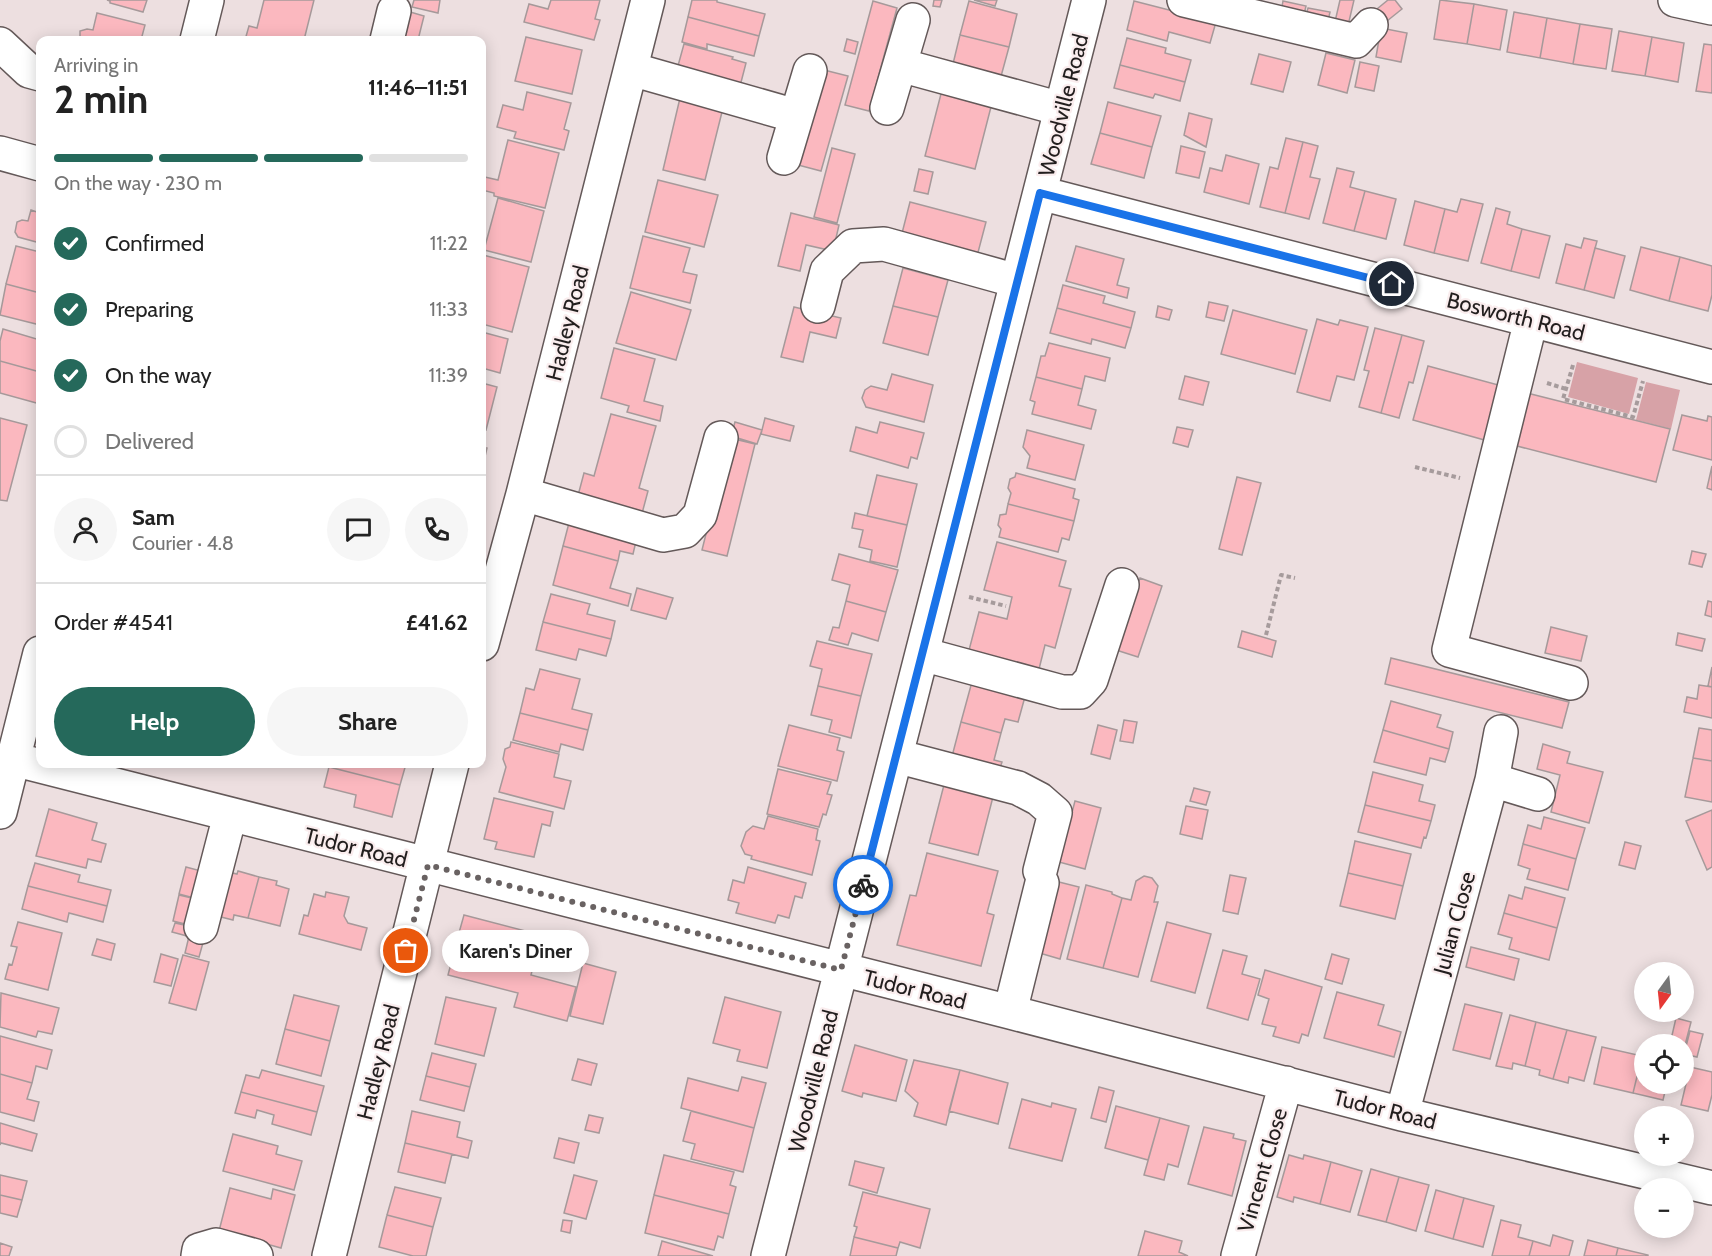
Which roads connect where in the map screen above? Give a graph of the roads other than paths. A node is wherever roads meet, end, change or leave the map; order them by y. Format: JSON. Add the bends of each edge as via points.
{"nodes":[{"id":1,"x":207,"y":0,"type":"edge"},
{"id":2,"x":648,"y":0,"type":"edge"},
{"id":3,"x":1089,"y":0,"type":"edge"},
{"id":4,"x":1184,"y":0,"type":"edge"},
{"id":5,"x":1675,"y":0,"type":"edge"},
{"id":6,"x":1712,"y":8,"type":"edge"},
{"id":7,"x":913,"y":20,"type":"dead end"},
{"id":8,"x":1371,"y":25,"type":"dead end"},
{"id":9,"x":198,"y":36,"type":"edge"},
{"id":10,"x":0,"y":44,"type":"edge"},
{"id":11,"x":900,"y":65,"type":"junction"},
{"id":12,"x":631,"y":69,"type":"junction"},
{"id":13,"x":810,"y":71,"type":"dead end"},
{"id":14,"x":36,"y":73,"type":"edge"},
{"id":15,"x":887,"y":108,"type":"dead end"},
{"id":16,"x":1061,"y":109,"type":"junction"},
{"id":17,"x":796,"y":116,"type":"junction"},
{"id":18,"x":0,"y":153,"type":"edge"},
{"id":19,"x":784,"y":158,"type":"dead end"},
{"id":20,"x":36,"y":163,"type":"edge"},
{"id":21,"x":1040,"y":193,"type":"junction"},
{"id":22,"x":1017,"y":281,"type":"junction"},
{"id":23,"x":818,"y":306,"type":"dead end"},
{"id":24,"x":1531,"y":320,"type":"junction"},
{"id":25,"x":1712,"y":367,"type":"edge"},
{"id":26,"x":721,"y":438,"type":"dead end"},
{"id":27,"x":523,"y":494,"type":"junction"},
{"id":28,"x":1122,"y":585,"type":"dead end"},
{"id":29,"x":486,"y":629,"type":"edge"},
{"id":30,"x":922,"y":654,"type":"junction"},
{"id":31,"x":36,"y":663,"type":"edge"},
{"id":32,"x":1571,"y":683,"type":"dead end"},
{"id":33,"x":11,"y":722,"type":"edge"},
{"id":34,"x":1502,"y":732,"type":"dead end"},
{"id":35,"x":896,"y":756,"type":"junction"},
{"id":36,"x":8,"y":764,"type":"edge"},
{"id":37,"x":452,"y":768,"type":"edge"},
{"id":38,"x":1492,"y":780,"type":"junction"},
{"id":39,"x":1538,"y":794,"type":"dead end"},
{"id":40,"x":0,"y":812,"type":"edge"},
{"id":41,"x":230,"y":815,"type":"junction"},
{"id":42,"x":428,"y":865,"type":"junction"},
{"id":43,"x":201,"y":927,"type":"dead end"},
{"id":44,"x":841,"y":970,"type":"junction"},
{"id":45,"x":1010,"y":1012,"type":"junction"},
{"id":46,"x":1286,"y":1083,"type":"junction"},
{"id":47,"x":1402,"y":1114,"type":"junction"},
{"id":48,"x":1712,"y":1188,"type":"edge"},
{"id":49,"x":198,"y":1256,"type":"edge"},
{"id":50,"x":256,"y":1256,"type":"edge"},
{"id":51,"x":329,"y":1256,"type":"edge"},
{"id":52,"x":768,"y":1256,"type":"edge"},
{"id":53,"x":1238,"y":1256,"type":"edge"}],
"edges":[{"from":1,"to":9,"type":"street"},
{"from":2,"to":12,"type":"street","name":"Hadley Road"},
{"from":3,"to":16,"type":"street","name":"Woodville Road"},
{"from":4,"to":8,"type":"street","via":[[1356,41]]},
{"from":5,"to":6,"type":"street"},
{"from":7,"to":11,"type":"street"},
{"from":10,"to":14,"type":"street"},
{"from":11,"to":15,"type":"street"},
{"from":11,"to":16,"type":"street"},
{"from":12,"to":17,"type":"street"},
{"from":12,"to":27,"type":"street","name":"Hadley Road"},
{"from":13,"to":17,"type":"street"},
{"from":16,"to":21,"type":"street","name":"Woodville Road"},
{"from":17,"to":19,"type":"street"},
{"from":18,"to":20,"type":"street"},
{"from":21,"to":22,"type":"street","name":"Woodville Road"},
{"from":21,"to":24,"type":"street","name":"Bosworth Road"},
{"from":22,"to":23,"type":"street","via":[[884,244],[853,246],[827,271]]},
{"from":22,"to":30,"type":"street","name":"Woodville Road"},
{"from":24,"to":25,"type":"street","name":"Bosworth Road"},
{"from":24,"to":32,"type":"street","via":[[1449,651]]},
{"from":26,"to":27,"type":"street","via":[[700,515],[685,531],[663,535]]},
{"from":27,"to":29,"type":"street","name":"Hadley Road"},
{"from":28,"to":30,"type":"street","via":[[1091,680],[1080,692],[1062,692]]},
{"from":30,"to":35,"type":"street","name":"Woodville Road"},
{"from":31,"to":33,"type":"street"},
{"from":33,"to":36,"type":"street"},
{"from":34,"to":38,"type":"street","name":"Julian Close"},
{"from":35,"to":44,"type":"street","name":"Woodville Road"},
{"from":35,"to":45,"type":"street","via":[[1018,788],[1055,813]]},
{"from":36,"to":40,"type":"street"},
{"from":36,"to":41,"type":"street","name":"Tudor Road"},
{"from":37,"to":42,"type":"street","name":"Hadley Road"},
{"from":38,"to":39,"type":"street"},
{"from":38,"to":47,"type":"street","name":"Julian Close"},
{"from":41,"to":42,"type":"street","name":"Tudor Road"},
{"from":41,"to":43,"type":"street"},
{"from":42,"to":44,"type":"street","name":"Tudor Road"},
{"from":42,"to":51,"type":"street","name":"Hadley Road"},
{"from":44,"to":45,"type":"street","name":"Tudor Road"},
{"from":44,"to":52,"type":"street","name":"Woodville Road"},
{"from":45,"to":46,"type":"street","name":"Tudor Road"},
{"from":46,"to":47,"type":"street","name":"Tudor Road"},
{"from":46,"to":53,"type":"street","name":"Vincent Close"},
{"from":47,"to":48,"type":"street","name":"Tudor Road"},
{"from":49,"to":50,"type":"street","via":[[199,1250],[216,1245]]}]}
